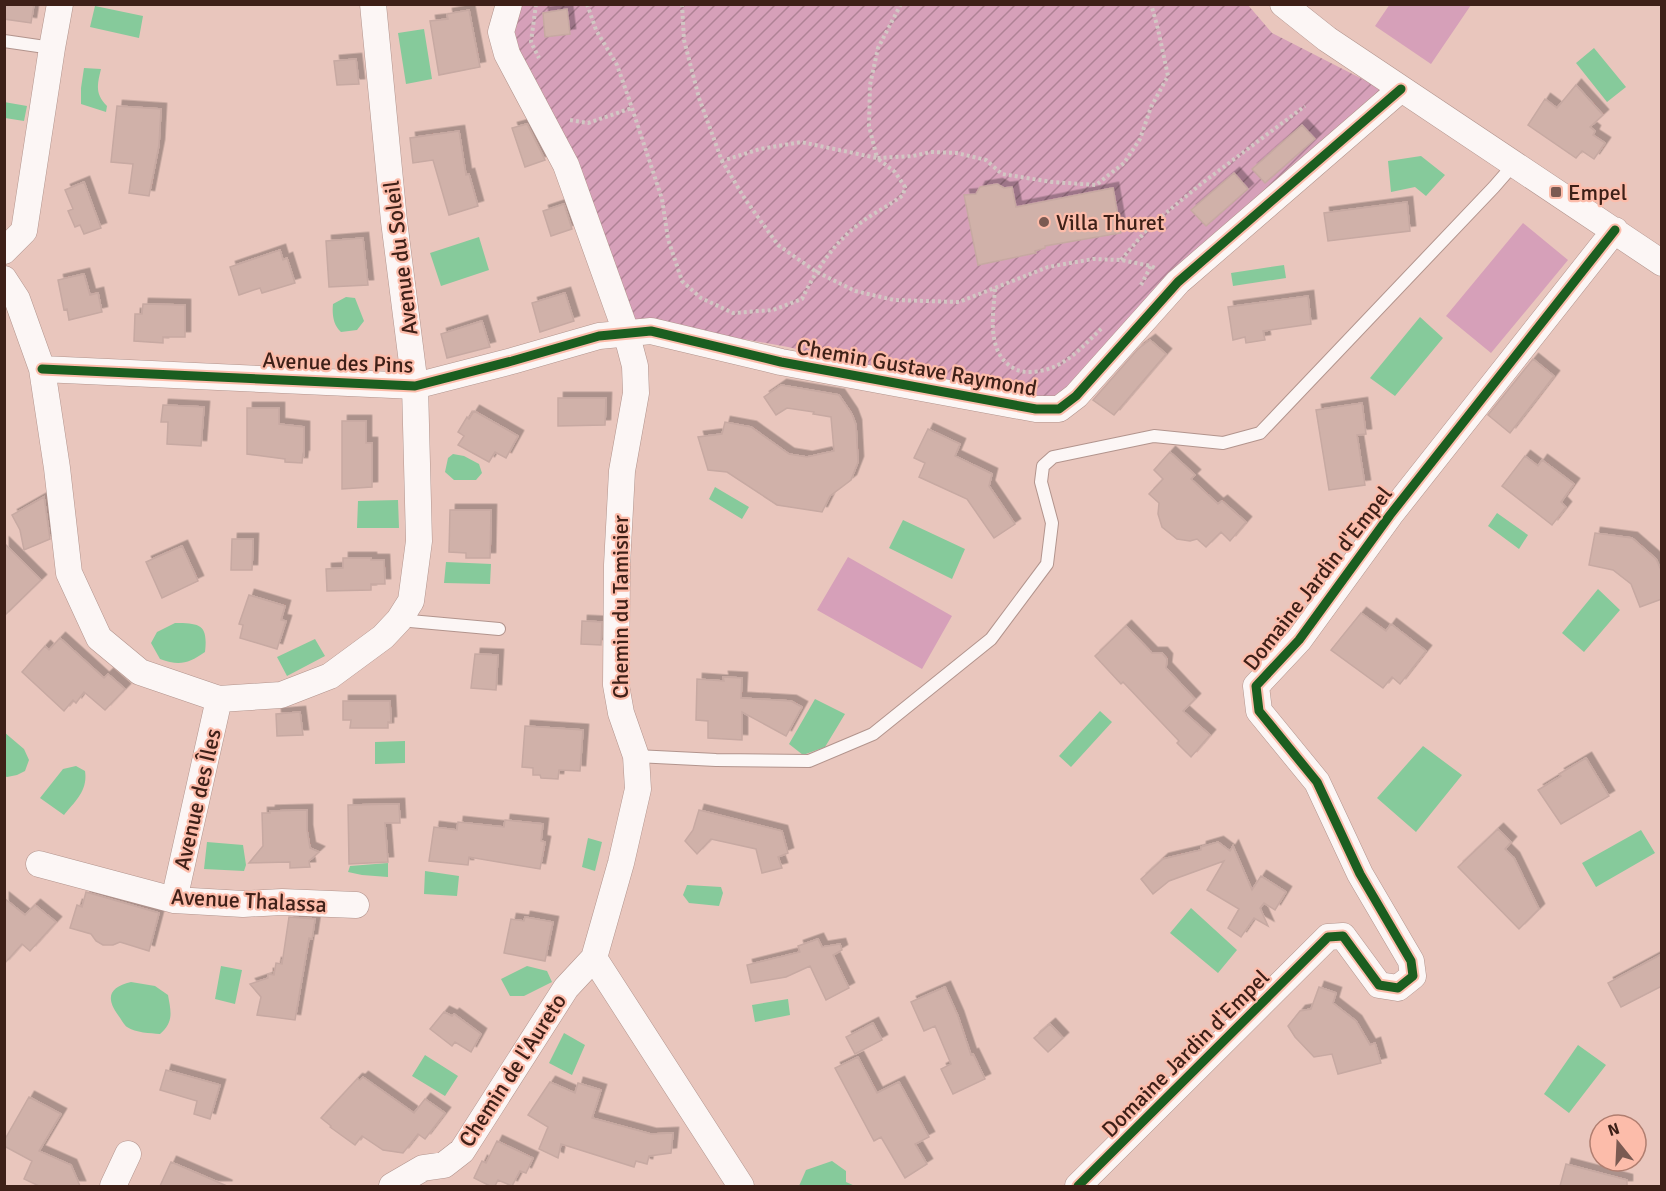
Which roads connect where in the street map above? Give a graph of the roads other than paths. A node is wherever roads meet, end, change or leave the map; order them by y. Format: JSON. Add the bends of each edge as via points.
{"nodes":[{"id":1,"x":60,"y":4,"type":"edge"},
{"id":2,"x":373,"y":4,"type":"edge"},
{"id":3,"x":509,"y":4,"type":"edge"},
{"id":4,"x":1283,"y":4,"type":"edge"},
{"id":5,"x":4,"y":40,"type":"edge"},
{"id":6,"x":51,"y":48,"type":"junction"},
{"id":7,"x":1401,"y":89,"type":"junction"},
{"id":8,"x":1514,"y":164,"type":"junction"},
{"id":9,"x":1615,"y":230,"type":"junction"},
{"id":10,"x":4,"y":251,"type":"edge"},
{"id":11,"x":1662,"y":262,"type":"edge"},
{"id":12,"x":4,"y":279,"type":"edge"},
{"id":13,"x":626,"y":332,"type":"junction"},
{"id":14,"x":42,"y":369,"type":"junction"},
{"id":15,"x":415,"y":386,"type":"junction"},
{"id":16,"x":399,"y":620,"type":"junction"},
{"id":17,"x":499,"y":629,"type":"dead end"},
{"id":18,"x":219,"y":699,"type":"junction"},
{"id":19,"x":636,"y":756,"type":"junction"},
{"id":20,"x":39,"y":864,"type":"dead end"},
{"id":21,"x":174,"y":900,"type":"junction"},
{"id":22,"x":356,"y":905,"type":"dead end"},
{"id":23,"x":594,"y":958,"type":"junction"},
{"id":24,"x":128,"y":1154,"type":"dead end"},
{"id":25,"x":113,"y":1186,"type":"edge"},
{"id":26,"x":392,"y":1186,"type":"edge"},
{"id":27,"x":741,"y":1186,"type":"edge"},
{"id":28,"x":1078,"y":1186,"type":"edge"}],
"edges":[{"from":1,"to":6,"type":"street"},
{"from":2,"to":15,"type":"street","name":"Avenue du Soleil"},
{"from":3,"to":13,"type":"street","name":"Chemin du Tamisier","via":[[501,32],[507,54],[566,165]]},
{"from":4,"to":7,"type":"street"},
{"from":5,"to":6,"type":"lane"},
{"from":6,"to":10,"type":"street","via":[[24,231]]},
{"from":7,"to":8,"type":"street"},
{"from":7,"to":13,"type":"street","name":"Chemin Gustave Raymond","via":[[1178,282],[1076,396],[1059,409],[1036,410],[792,364],[651,332]]},
{"from":8,"to":9,"type":"street"},
{"from":8,"to":19,"type":"lane","via":[[1260,433],[1223,442],[1154,436],[1053,457],[1042,466],[1041,482],[1052,523],[1047,564],[991,639],[873,734],[809,761]]},
{"from":9,"to":11,"type":"street"},
{"from":9,"to":28,"type":"street","name":"Domaine Jardin d'Empel","via":[[1390,515],[1299,640],[1256,686],[1259,711],[1317,782],[1360,874],[1412,961],[1413,976],[1398,988],[1379,985],[1343,936],[1328,937]]},
{"from":12,"to":14,"type":"street","name":"Avenue du Soleil","via":[[17,299]]},
{"from":13,"to":15,"type":"street","name":"Avenue des Pins"},
{"from":13,"to":19,"type":"street","name":"Chemin du Tamisier","via":[[635,366],[636,393],[622,471],[616,565],[616,685]]},
{"from":14,"to":15,"type":"street","name":"Avenue des Pins"},
{"from":14,"to":18,"type":"street","name":"Avenue du Soleil","via":[[69,573],[99,638],[140,672]]},
{"from":15,"to":16,"type":"street","name":"Avenue du Soleil","via":[[420,542],[411,601]]},
{"from":16,"to":17,"type":"lane"},
{"from":16,"to":18,"type":"street","name":"Avenue du Soleil","via":[[383,637],[330,676],[281,695]]},
{"from":18,"to":21,"type":"street","name":"Avenue des Îles"},
{"from":19,"to":23,"type":"street","name":"Chemin du Tamisier","via":[[638,789]]},
{"from":20,"to":21,"type":"street","name":"Avenue Thalassa"},
{"from":21,"to":22,"type":"street","name":"Avenue Thalassa"},
{"from":23,"to":26,"type":"street","name":"Chemin de l'Aureto","via":[[566,988],[462,1151],[444,1165],[423,1168]]},
{"from":23,"to":27,"type":"street"},
{"from":24,"to":25,"type":"street"}]}
